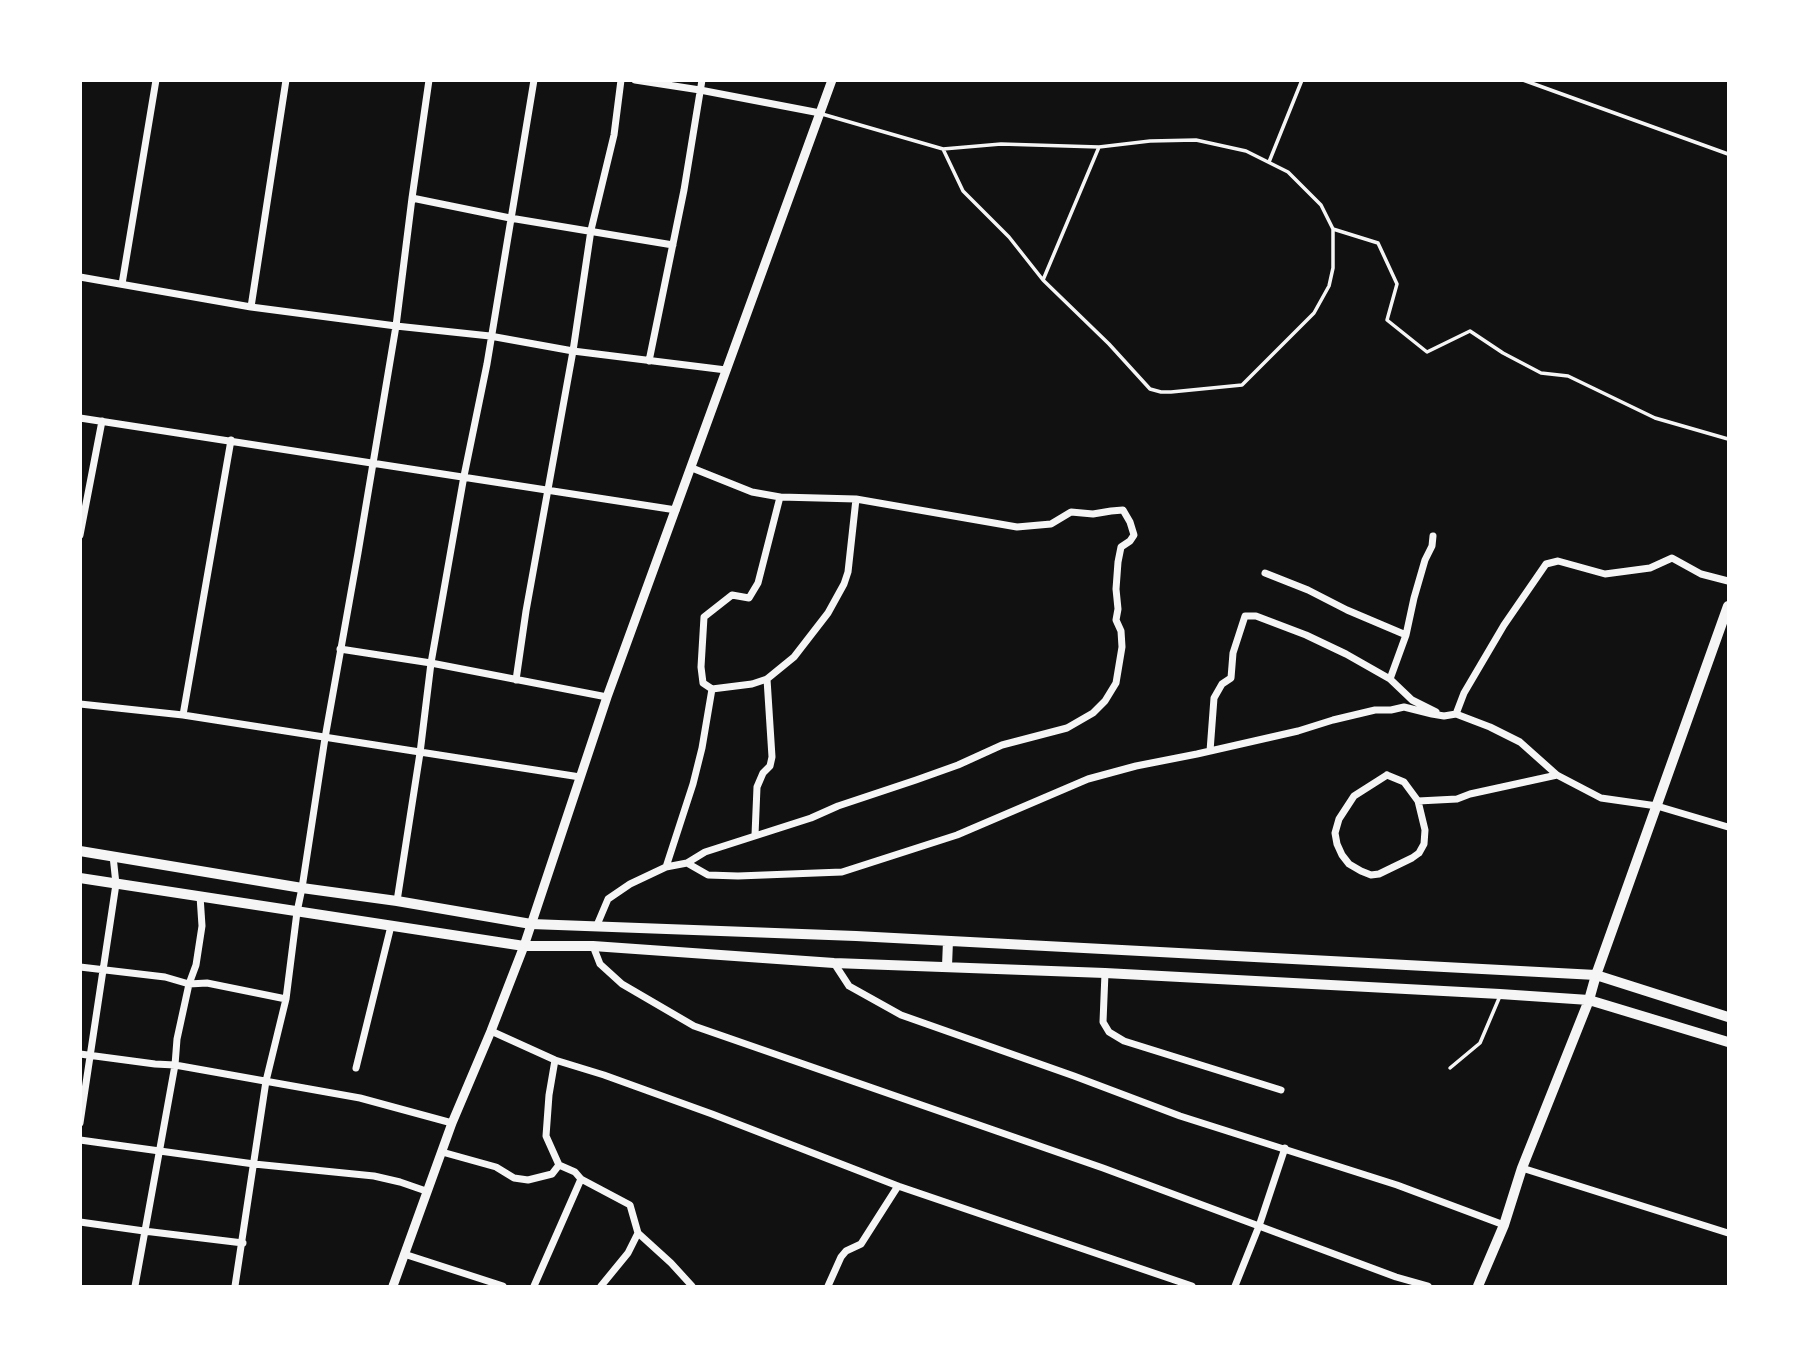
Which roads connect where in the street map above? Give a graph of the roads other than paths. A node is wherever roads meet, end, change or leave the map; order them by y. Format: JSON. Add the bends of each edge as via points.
{"nodes":[{"id":1,"x":156,"y":80,"type":"edge"},
{"id":2,"x":286,"y":80,"type":"edge"},
{"id":3,"x":429,"y":80,"type":"edge"},
{"id":4,"x":534,"y":80,"type":"edge"},
{"id":5,"x":621,"y":80,"type":"edge"},
{"id":6,"x":635,"y":80,"type":"edge"},
{"id":7,"x":702,"y":80,"type":"edge"},
{"id":8,"x":832,"y":80,"type":"edge"},
{"id":9,"x":1302,"y":80,"type":"edge"},
{"id":10,"x":1524,"y":80,"type":"edge"},
{"id":11,"x":700,"y":90,"type":"junction"},
{"id":12,"x":820,"y":113,"type":"junction"},
{"id":13,"x":1099,"y":147,"type":"junction"},
{"id":14,"x":943,"y":149,"type":"junction"},
{"id":15,"x":1728,"y":155,"type":"edge"},
{"id":16,"x":1269,"y":162,"type":"junction"},
{"id":17,"x":412,"y":198,"type":"junction"},
{"id":18,"x":510,"y":218,"type":"junction"},
{"id":19,"x":1333,"y":229,"type":"junction"},
{"id":20,"x":591,"y":230,"type":"junction"},
{"id":21,"x":673,"y":245,"type":"junction"},
{"id":22,"x":80,"y":277,"type":"edge"},
{"id":23,"x":1043,"y":279,"type":"junction"},
{"id":24,"x":122,"y":284,"type":"junction"},
{"id":25,"x":251,"y":307,"type":"junction"},
{"id":26,"x":396,"y":326,"type":"junction"},
{"id":27,"x":490,"y":336,"type":"junction"},
{"id":28,"x":573,"y":351,"type":"junction"},
{"id":29,"x":649,"y":361,"type":"junction"},
{"id":30,"x":726,"y":370,"type":"junction"},
{"id":31,"x":80,"y":418,"type":"edge"},
{"id":32,"x":102,"y":421,"type":"junction"},
{"id":33,"x":1728,"y":439,"type":"edge"},
{"id":34,"x":231,"y":440,"type":"junction"},
{"id":35,"x":374,"y":463,"type":"junction"},
{"id":36,"x":692,"y":468,"type":"junction"},
{"id":37,"x":464,"y":476,"type":"junction"},
{"id":38,"x":549,"y":490,"type":"junction"},
{"id":39,"x":780,"y":497,"type":"junction"},
{"id":40,"x":856,"y":499,"type":"junction"},
{"id":41,"x":676,"y":510,"type":"junction"},
{"id":42,"x":80,"y":535,"type":"edge"},
{"id":43,"x":1433,"y":536,"type":"dead end"},
{"id":44,"x":1265,"y":573,"type":"dead end"},
{"id":45,"x":1728,"y":581,"type":"edge"},
{"id":46,"x":1728,"y":606,"type":"edge"},
{"id":47,"x":1406,"y":635,"type":"junction"},
{"id":48,"x":1724,"y":636,"type":"edge"},
{"id":49,"x":340,"y":649,"type":"junction"},
{"id":50,"x":431,"y":663,"type":"junction"},
{"id":51,"x":767,"y":679,"type":"junction"},
{"id":52,"x":1390,"y":679,"type":"junction"},
{"id":53,"x":516,"y":680,"type":"junction"},
{"id":54,"x":712,"y":689,"type":"junction"},
{"id":55,"x":607,"y":697,"type":"junction"},
{"id":56,"x":80,"y":704,"type":"edge"},
{"id":57,"x":1456,"y":714,"type":"junction"},
{"id":58,"x":183,"y":715,"type":"junction"},
{"id":59,"x":1444,"y":716,"type":"junction"},
{"id":60,"x":325,"y":738,"type":"junction"},
{"id":61,"x":1210,"y":751,"type":"junction"},
{"id":62,"x":420,"y":753,"type":"junction"},
{"id":63,"x":1557,"y":775,"type":"junction"},
{"id":64,"x":580,"y":777,"type":"junction"},
{"id":65,"x":1418,"y":801,"type":"junction"},
{"id":66,"x":1657,"y":806,"type":"junction"},
{"id":67,"x":1728,"y":827,"type":"edge"},
{"id":68,"x":755,"y":835,"type":"junction"},
{"id":69,"x":80,"y":851,"type":"edge"},
{"id":70,"x":113,"y":856,"type":"junction"},
{"id":71,"x":687,"y":863,"type":"junction"},
{"id":72,"x":666,"y":867,"type":"junction"},
{"id":73,"x":80,"y":878,"type":"edge"},
{"id":74,"x":116,"y":884,"type":"junction"},
{"id":75,"x":302,"y":888,"type":"junction"},
{"id":76,"x":200,"y":896,"type":"junction"},
{"id":77,"x":397,"y":901,"type":"junction"},
{"id":78,"x":297,"y":912,"type":"junction"},
{"id":79,"x":531,"y":924,"type":"junction"},
{"id":80,"x":597,"y":925,"type":"junction"},
{"id":81,"x":391,"y":926,"type":"junction"},
{"id":82,"x":948,"y":942,"type":"junction"},
{"id":83,"x":524,"y":946,"type":"junction"},
{"id":84,"x":593,"y":946,"type":"junction"},
{"id":85,"x":834,"y":962,"type":"junction"},
{"id":86,"x":947,"y":966,"type":"junction"},
{"id":87,"x":80,"y":967,"type":"edge"},
{"id":88,"x":103,"y":970,"type":"junction"},
{"id":89,"x":1105,"y":974,"type":"junction"},
{"id":90,"x":1596,"y":975,"type":"junction"},
{"id":91,"x":189,"y":984,"type":"junction"},
{"id":92,"x":1500,"y":994,"type":"junction"},
{"id":93,"x":286,"y":999,"type":"junction"},
{"id":94,"x":1589,"y":1000,"type":"junction"},
{"id":95,"x":1728,"y":1017,"type":"edge"},
{"id":96,"x":491,"y":1031,"type":"junction"},
{"id":97,"x":1728,"y":1042,"type":"edge"},
{"id":98,"x":80,"y":1054,"type":"edge"},
{"id":99,"x":91,"y":1055,"type":"junction"},
{"id":100,"x":555,"y":1060,"type":"junction"},
{"id":101,"x":175,"y":1065,"type":"junction"},
{"id":102,"x":356,"y":1068,"type":"dead end"},
{"id":103,"x":1450,"y":1068,"type":"dead end"},
{"id":104,"x":266,"y":1081,"type":"junction"},
{"id":105,"x":1280,"y":1090,"type":"dead end"},
{"id":106,"x":80,"y":1123,"type":"edge"},
{"id":107,"x":452,"y":1123,"type":"junction"},
{"id":108,"x":80,"y":1140,"type":"edge"},
{"id":109,"x":1285,"y":1148,"type":"junction"},
{"id":110,"x":159,"y":1150,"type":"junction"},
{"id":111,"x":442,"y":1152,"type":"junction"},
{"id":112,"x":254,"y":1164,"type":"junction"},
{"id":113,"x":559,"y":1165,"type":"junction"},
{"id":114,"x":1522,"y":1168,"type":"junction"},
{"id":115,"x":581,"y":1179,"type":"junction"},
{"id":116,"x":898,"y":1186,"type":"junction"},
{"id":117,"x":426,"y":1191,"type":"junction"},
{"id":118,"x":80,"y":1222,"type":"edge"},
{"id":119,"x":1504,"y":1225,"type":"junction"},
{"id":120,"x":1259,"y":1226,"type":"junction"},
{"id":121,"x":144,"y":1231,"type":"junction"},
{"id":122,"x":638,"y":1233,"type":"junction"},
{"id":123,"x":1728,"y":1233,"type":"edge"},
{"id":124,"x":243,"y":1244,"type":"junction"},
{"id":125,"x":404,"y":1254,"type":"junction"},
{"id":126,"x":135,"y":1286,"type":"edge"},
{"id":127,"x":235,"y":1286,"type":"edge"},
{"id":128,"x":393,"y":1286,"type":"edge"},
{"id":129,"x":503,"y":1286,"type":"edge"},
{"id":130,"x":534,"y":1286,"type":"edge"},
{"id":131,"x":601,"y":1286,"type":"edge"},
{"id":132,"x":692,"y":1286,"type":"edge"},
{"id":133,"x":828,"y":1286,"type":"edge"},
{"id":134,"x":1192,"y":1286,"type":"edge"},
{"id":135,"x":1234,"y":1286,"type":"edge"},
{"id":136,"x":1428,"y":1286,"type":"edge"},
{"id":137,"x":1478,"y":1286,"type":"edge"}],
"edges":[{"from":1,"to":24,"type":"street"},
{"from":2,"to":25,"type":"street"},
{"from":3,"to":17,"type":"street"},
{"from":4,"to":18,"type":"street"},
{"from":5,"to":20,"type":"street","via":[[614,135]]},
{"from":6,"to":11,"type":"street"},
{"from":7,"to":11,"type":"street"},
{"from":8,"to":12,"type":"street"},
{"from":9,"to":16,"type":"lane"},
{"from":10,"to":15,"type":"lane"},
{"from":11,"to":12,"type":"street"},
{"from":11,"to":21,"type":"street"},
{"from":12,"to":14,"type":"lane"},
{"from":12,"to":30,"type":"street"},
{"from":13,"to":14,"type":"lane","via":[[1001,144]]},
{"from":13,"to":16,"type":"lane","via":[[1196,140],[1246,151]]},
{"from":13,"to":23,"type":"lane"},
{"from":14,"to":23,"type":"lane","via":[[963,191]]},
{"from":16,"to":19,"type":"lane","via":[[1288,172],[1321,205]]},
{"from":17,"to":18,"type":"street"},
{"from":17,"to":26,"type":"street"},
{"from":18,"to":20,"type":"street"},
{"from":18,"to":27,"type":"street"},
{"from":19,"to":23,"type":"lane","via":[[1329,286],[1314,313],[1242,385],[1161,393],[1150,390]]},
{"from":19,"to":33,"type":"lane","via":[[1378,243],[1397,284],[1387,320],[1427,352],[1470,331],[1541,373],[1568,376],[1655,418]]},
{"from":20,"to":21,"type":"street"},
{"from":20,"to":28,"type":"street"},
{"from":21,"to":29,"type":"street"},
{"from":22,"to":24,"type":"street"},
{"from":24,"to":25,"type":"street"},
{"from":25,"to":26,"type":"street"},
{"from":26,"to":27,"type":"street"},
{"from":26,"to":35,"type":"street"},
{"from":27,"to":28,"type":"street"},
{"from":27,"to":37,"type":"street"},
{"from":28,"to":29,"type":"street"},
{"from":28,"to":38,"type":"street"},
{"from":29,"to":30,"type":"street"},
{"from":30,"to":36,"type":"street"},
{"from":31,"to":32,"type":"street"},
{"from":32,"to":34,"type":"street"},
{"from":32,"to":42,"type":"street"},
{"from":34,"to":35,"type":"street"},
{"from":34,"to":58,"type":"street"},
{"from":35,"to":37,"type":"street"},
{"from":35,"to":49,"type":"street"},
{"from":36,"to":39,"type":"street","via":[[752,492]]},
{"from":36,"to":41,"type":"street"},
{"from":37,"to":38,"type":"street"},
{"from":37,"to":50,"type":"street"},
{"from":38,"to":41,"type":"street"},
{"from":38,"to":53,"type":"street"},
{"from":39,"to":40,"type":"street"},
{"from":39,"to":54,"type":"street","via":[[758,583],[749,598],[733,595],[704,617],[701,667],[703,683]]},
{"from":40,"to":51,"type":"street","via":[[844,584],[794,657]]},
{"from":40,"to":68,"type":"street","via":[[1017,527],[1051,524],[1071,512],[1123,510],[1134,535],[1121,547],[1118,562],[1116,620],[1122,647],[1116,683],[1098,709],[1067,727],[1002,745],[958,765]]},
{"from":41,"to":55,"type":"street"},
{"from":43,"to":47,"type":"street"},
{"from":44,"to":47,"type":"street"},
{"from":45,"to":57,"type":"street","via":[[1701,574],[1672,558],[1650,568],[1605,574],[1558,561],[1546,564],[1504,625]]},
{"from":46,"to":48,"type":"main road"},
{"from":47,"to":52,"type":"street"},
{"from":48,"to":66,"type":"main road"},
{"from":49,"to":50,"type":"street"},
{"from":49,"to":60,"type":"street"},
{"from":50,"to":53,"type":"street"},
{"from":50,"to":62,"type":"street"},
{"from":51,"to":54,"type":"street"},
{"from":51,"to":68,"type":"street","via":[[772,757],[757,787]]},
{"from":52,"to":59,"type":"street","via":[[1412,700]]},
{"from":52,"to":61,"type":"street","via":[[1306,635],[1245,616],[1233,653],[1231,678],[1214,698]]},
{"from":53,"to":55,"type":"street"},
{"from":54,"to":72,"type":"street","via":[[693,784]]},
{"from":55,"to":64,"type":"street"},
{"from":56,"to":58,"type":"street"},
{"from":57,"to":59,"type":"street"},
{"from":57,"to":63,"type":"street","via":[[1520,742]]},
{"from":58,"to":60,"type":"street"},
{"from":59,"to":61,"type":"street","via":[[1404,707],[1375,710]]},
{"from":60,"to":62,"type":"street"},
{"from":60,"to":75,"type":"street"},
{"from":61,"to":71,"type":"street","via":[[1088,779],[957,835],[842,872],[708,875]]},
{"from":62,"to":64,"type":"street"},
{"from":62,"to":77,"type":"street"},
{"from":63,"to":65,"type":"street","via":[[1457,799]]},
{"from":63,"to":66,"type":"street","via":[[1601,798]]},
{"from":64,"to":79,"type":"street"},
{"from":65,"to":65,"type":"street","via":[[1404,782],[1387,775],[1354,796],[1335,832],[1349,864],[1379,874],[1419,853],[1425,831]]},
{"from":66,"to":67,"type":"street"},
{"from":66,"to":90,"type":"main road"},
{"from":68,"to":71,"type":"street"},
{"from":69,"to":70,"type":"main road"},
{"from":70,"to":74,"type":"street"},
{"from":70,"to":75,"type":"main road"},
{"from":71,"to":72,"type":"street"},
{"from":72,"to":80,"type":"street","via":[[608,899]]},
{"from":73,"to":74,"type":"main road"},
{"from":74,"to":76,"type":"main road"},
{"from":74,"to":88,"type":"street"},
{"from":75,"to":77,"type":"main road"},
{"from":75,"to":78,"type":"street"},
{"from":76,"to":78,"type":"main road"},
{"from":76,"to":91,"type":"street","via":[[202,926]]},
{"from":77,"to":79,"type":"main road"},
{"from":78,"to":81,"type":"main road"},
{"from":78,"to":93,"type":"street"},
{"from":79,"to":80,"type":"main road"},
{"from":79,"to":83,"type":"street"},
{"from":80,"to":82,"type":"main road"},
{"from":81,"to":83,"type":"main road"},
{"from":81,"to":102,"type":"street"},
{"from":82,"to":86,"type":"main road"},
{"from":82,"to":90,"type":"main road"},
{"from":83,"to":84,"type":"main road"},
{"from":83,"to":96,"type":"street"},
{"from":84,"to":85,"type":"main road"},
{"from":84,"to":120,"type":"street","via":[[600,964],[622,984],[694,1026],[1103,1167]]},
{"from":85,"to":86,"type":"main road"},
{"from":85,"to":109,"type":"street","via":[[849,986],[901,1015],[1180,1116]]},
{"from":86,"to":89,"type":"main road"},
{"from":87,"to":88,"type":"street"},
{"from":88,"to":91,"type":"street"},
{"from":88,"to":99,"type":"street"},
{"from":89,"to":92,"type":"main road"},
{"from":89,"to":105,"type":"street","via":[[1103,1022],[1109,1032],[1124,1041]]},
{"from":90,"to":94,"type":"main road"},
{"from":90,"to":95,"type":"main road"},
{"from":91,"to":93,"type":"street","via":[[207,983]]},
{"from":91,"to":101,"type":"street"},
{"from":92,"to":94,"type":"main road"},
{"from":92,"to":103,"type":"lane","via":[[1480,1043]]},
{"from":93,"to":104,"type":"street"},
{"from":94,"to":97,"type":"main road"},
{"from":94,"to":114,"type":"main road"},
{"from":96,"to":100,"type":"street"},
{"from":96,"to":107,"type":"street"},
{"from":98,"to":99,"type":"street"},
{"from":99,"to":101,"type":"street"},
{"from":99,"to":106,"type":"street"},
{"from":100,"to":113,"type":"street","via":[[546,1136]]},
{"from":100,"to":116,"type":"street"},
{"from":101,"to":104,"type":"street"},
{"from":101,"to":110,"type":"street"},
{"from":104,"to":107,"type":"street","via":[[360,1098]]},
{"from":104,"to":112,"type":"street"},
{"from":107,"to":111,"type":"street"},
{"from":108,"to":110,"type":"street"},
{"from":109,"to":119,"type":"street"},
{"from":109,"to":120,"type":"street"},
{"from":110,"to":112,"type":"street"},
{"from":110,"to":121,"type":"street"},
{"from":111,"to":113,"type":"street","via":[[528,1180],[552,1174]]},
{"from":111,"to":117,"type":"street"},
{"from":112,"to":117,"type":"street","via":[[373,1176]]},
{"from":112,"to":124,"type":"street"},
{"from":113,"to":115,"type":"street"},
{"from":114,"to":119,"type":"main road"},
{"from":114,"to":123,"type":"street"},
{"from":115,"to":122,"type":"street","via":[[630,1205]]},
{"from":115,"to":130,"type":"street"},
{"from":116,"to":133,"type":"street","via":[[861,1244],[841,1256]]},
{"from":116,"to":134,"type":"street"},
{"from":117,"to":125,"type":"street"},
{"from":118,"to":121,"type":"street"},
{"from":119,"to":137,"type":"main road"},
{"from":120,"to":135,"type":"street"},
{"from":120,"to":136,"type":"street"},
{"from":121,"to":124,"type":"street"},
{"from":121,"to":126,"type":"street"},
{"from":122,"to":131,"type":"street"},
{"from":122,"to":132,"type":"street"},
{"from":124,"to":127,"type":"street"},
{"from":125,"to":128,"type":"street"},
{"from":125,"to":129,"type":"street"}]}
